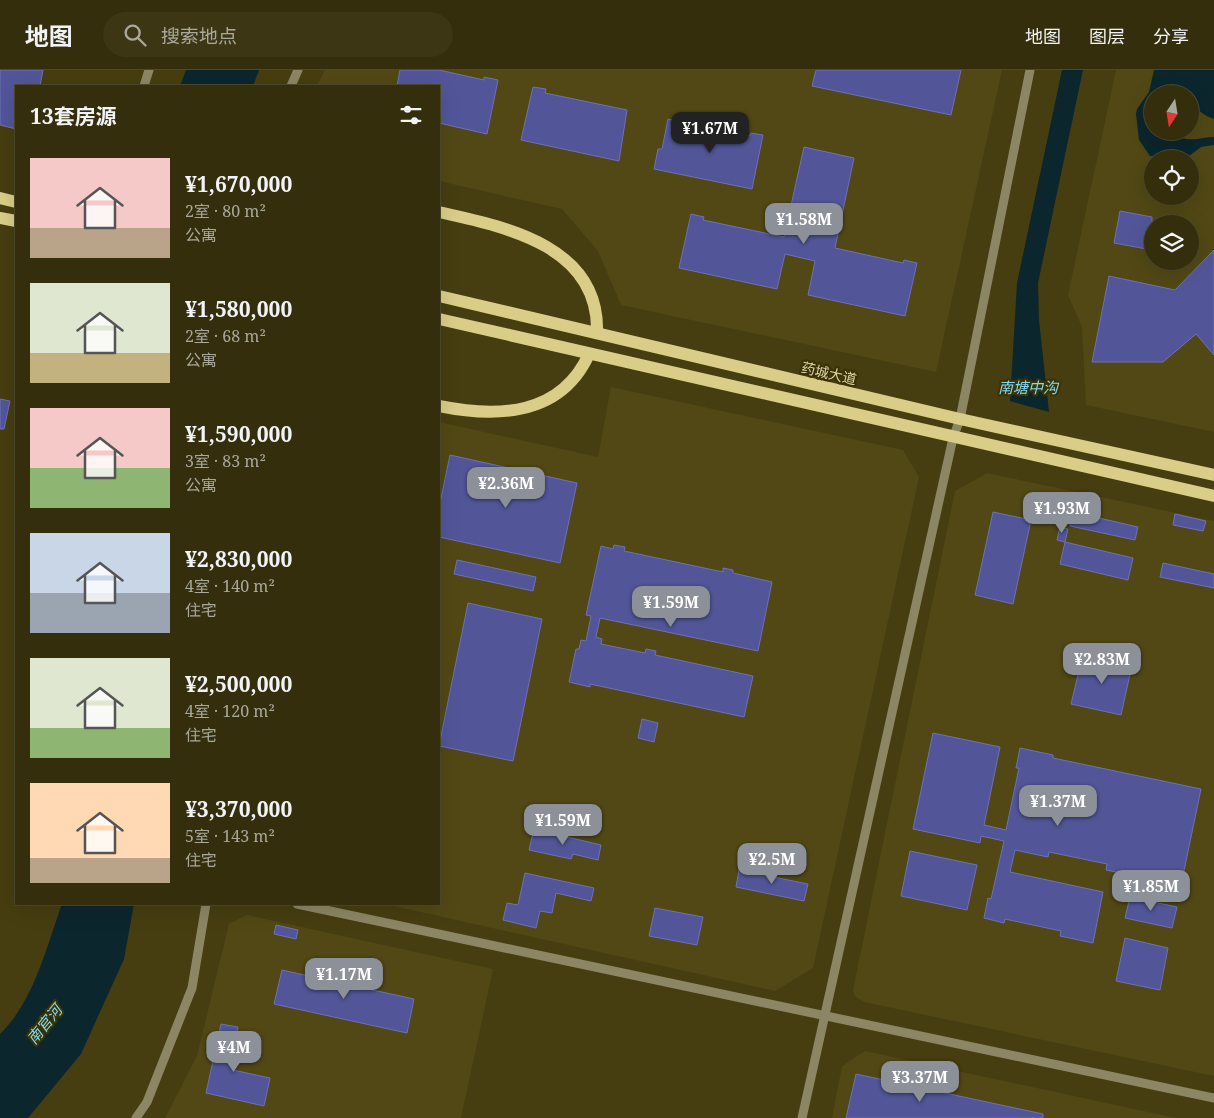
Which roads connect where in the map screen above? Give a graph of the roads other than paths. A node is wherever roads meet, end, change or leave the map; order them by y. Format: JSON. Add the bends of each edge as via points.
{"nodes":[{"id":1,"x":149,"y":70,"type":"edge"},
{"id":2,"x":298,"y":70,"type":"edge"},
{"id":3,"x":1030,"y":70,"type":"edge"},
{"id":4,"x":144,"y":85,"type":"edge"},
{"id":5,"x":291,"y":85,"type":"edge"},
{"id":6,"x":0,"y":198,"type":"edge"},
{"id":7,"x":15,"y":202,"type":"edge"},
{"id":8,"x":440,"y":212,"type":"edge"},
{"id":9,"x":0,"y":218,"type":"edge"},
{"id":10,"x":15,"y":221,"type":"edge"},
{"id":11,"x":440,"y":296,"type":"edge"},
{"id":12,"x":440,"y":319,"type":"edge"},
{"id":13,"x":597,"y":333,"type":"junction"},
{"id":14,"x":589,"y":354,"type":"junction"},
{"id":15,"x":440,"y":406,"type":"edge"},
{"id":16,"x":960,"y":419,"type":"junction"},
{"id":17,"x":953,"y":438,"type":"junction"},
{"id":18,"x":1214,"y":475,"type":"edge"},
{"id":19,"x":1214,"y":496,"type":"edge"},
{"id":20,"x":206,"y":905,"type":"edge"},
{"id":21,"x":302,"y":905,"type":"edge"},
{"id":22,"x":824,"y":1016,"type":"junction"},
{"id":23,"x":1214,"y":1098,"type":"edge"},
{"id":24,"x":136,"y":1118,"type":"edge"},
{"id":25,"x":802,"y":1118,"type":"edge"}],
"edges":[{"from":1,"to":4,"type":"street"},
{"from":2,"to":5,"type":"street"},
{"from":3,"to":16,"type":"street"},
{"from":6,"to":7,"type":"main road"},
{"from":8,"to":13,"type":"main road","via":[[486,222],[550,247],[584,281],[598,316]]},
{"from":9,"to":10,"type":"main road"},
{"from":11,"to":13,"type":"main road","name":"药城大道"},
{"from":12,"to":14,"type":"main road"},
{"from":13,"to":16,"type":"main road","name":"药城大道"},
{"from":14,"to":15,"type":"main road","via":[[581,373],[567,388],[539,403],[502,413],[469,412]]},
{"from":14,"to":17,"type":"main road"},
{"from":16,"to":17,"type":"street"},
{"from":16,"to":18,"type":"main road","name":"药城大道"},
{"from":17,"to":19,"type":"main road"},
{"from":17,"to":22,"type":"street"},
{"from":20,"to":24,"type":"street","via":[[192,988],[147,1102]]},
{"from":21,"to":22,"type":"street"},
{"from":22,"to":23,"type":"street"},
{"from":22,"to":25,"type":"street"}]}
